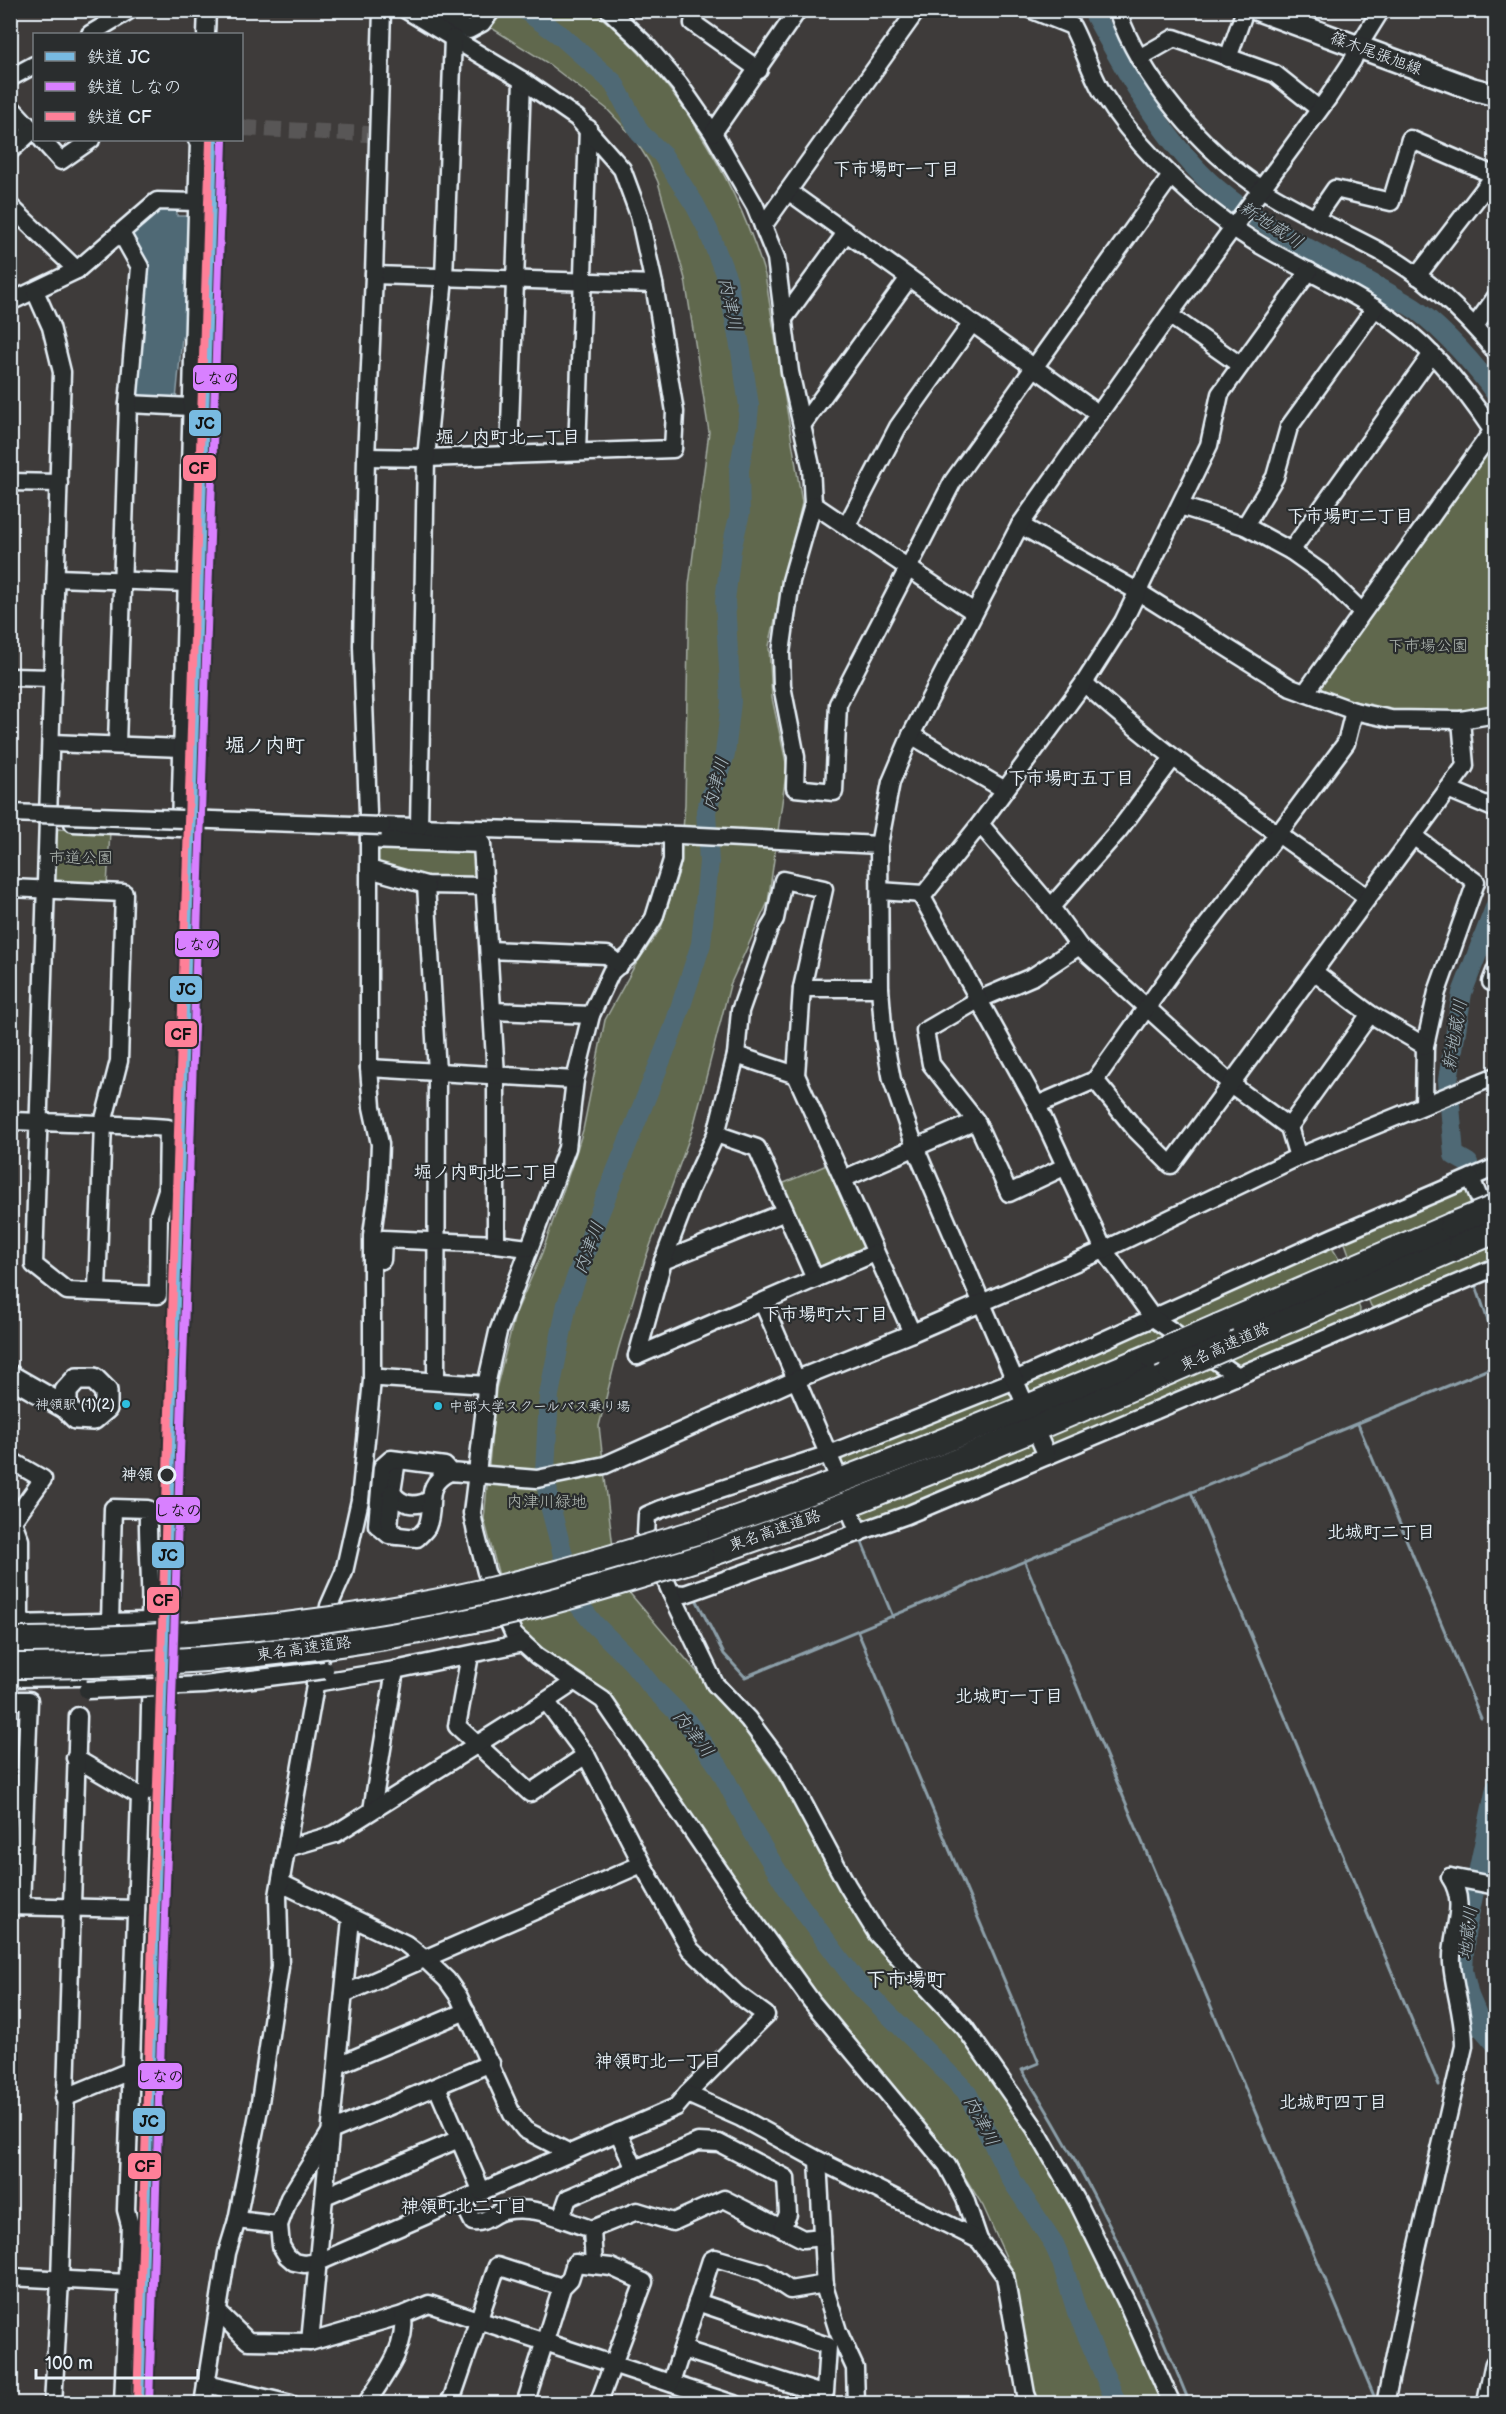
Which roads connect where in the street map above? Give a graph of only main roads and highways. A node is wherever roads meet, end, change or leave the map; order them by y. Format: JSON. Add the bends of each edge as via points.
{"nodes":[{"id":1,"x":1258,"y":10,"type":"edge"},
{"id":2,"x":1496,"y":95,"type":"edge"},
{"id":3,"x":1496,"y":1207,"type":"edge"},
{"id":4,"x":1496,"y":1231,"type":"edge"},
{"id":5,"x":1456,"y":1235,"type":"junction"},
{"id":6,"x":10,"y":1376,"type":"edge"},
{"id":7,"x":66,"y":1408,"type":"dead end"},
{"id":8,"x":14,"y":1629,"type":"edge"},
{"id":9,"x":10,"y":1666,"type":"edge"},
{"id":10,"x":1496,"y":2365,"type":"edge"},
{"id":11,"x":1488,"y":2403,"type":"edge"}],
"edges":[{"from":1,"to":2,"type":"main road","name":"篠木尾張旭線"},
{"from":3,"to":5,"type":"highway","name":"東名高速道路","bridge":true},
{"from":4,"to":5,"type":"highway","name":"東名高速道路","bridge":true},
{"from":5,"to":8,"type":"highway","name":"東名高速道路","bridge":true,"via":[[1219,1326],[900,1459],[790,1500],[697,1532],[513,1584],[391,1610],[228,1632],[84,1641]]},
{"from":5,"to":9,"type":"highway","name":"東名高速道路","bridge":true,"via":[[1238,1342],[906,1483],[796,1525],[615,1584],[516,1611],[309,1649],[144,1665]]},
{"from":6,"to":7,"type":"main road"},
{"from":10,"to":11,"type":"main road"}]}
